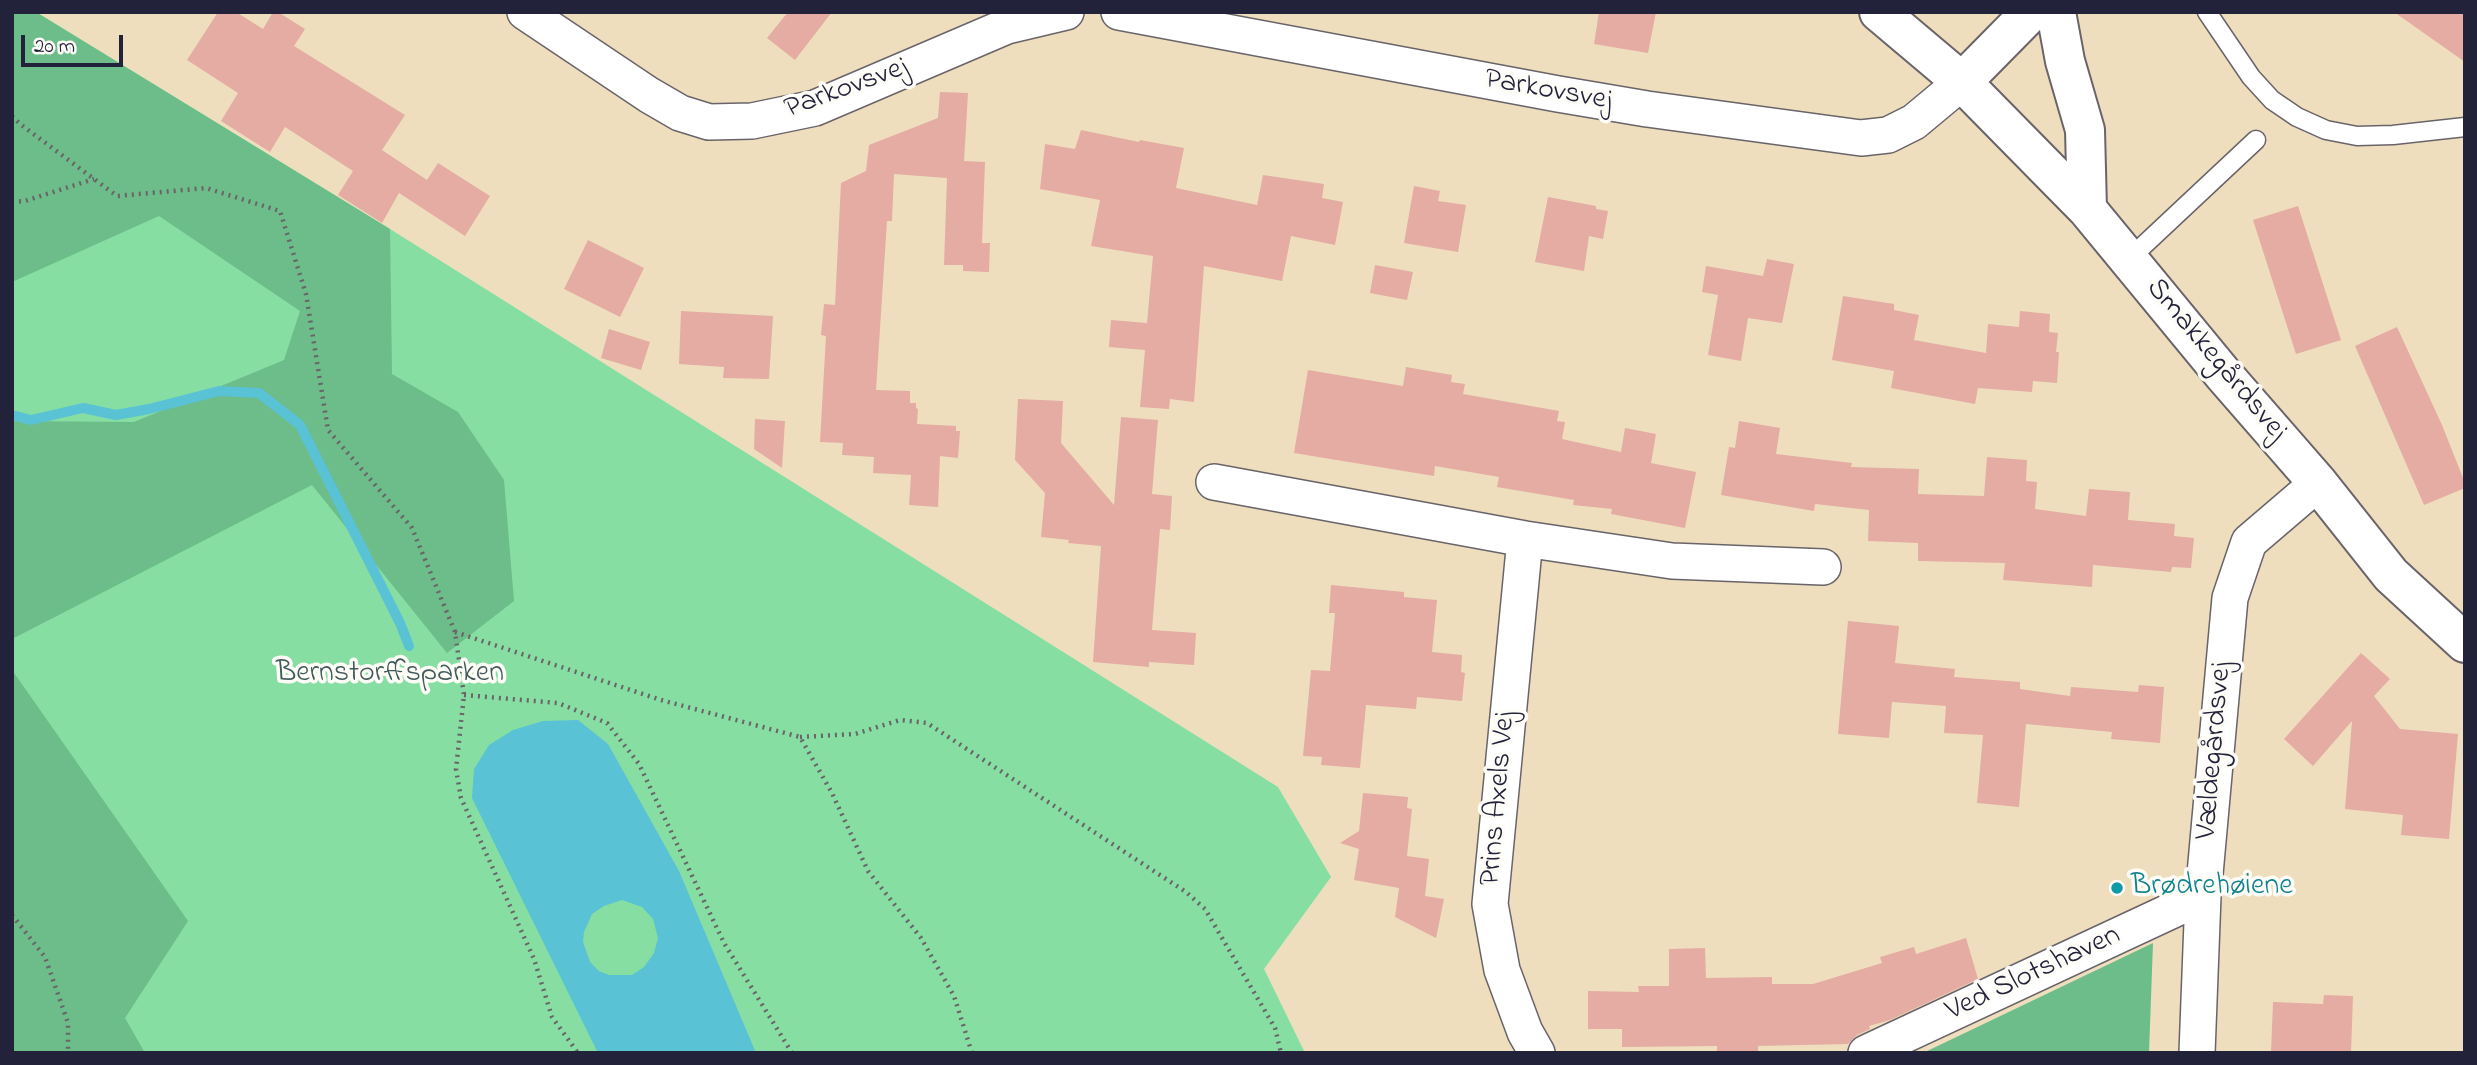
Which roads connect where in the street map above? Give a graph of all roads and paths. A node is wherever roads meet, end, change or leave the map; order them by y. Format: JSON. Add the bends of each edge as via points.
{"nodes":[{"id":1,"x":525,"y":12,"type":"edge"},
{"id":2,"x":1066,"y":12,"type":"edge"},
{"id":3,"x":1119,"y":12,"type":"edge"},
{"id":4,"x":1879,"y":12,"type":"edge"},
{"id":5,"x":2031,"y":12,"type":"edge"},
{"id":6,"x":2056,"y":12,"type":"edge"},
{"id":7,"x":2207,"y":12,"type":"edge"},
{"id":8,"x":1962,"y":82,"type":"junction"},
{"id":9,"x":12,"y":116,"type":"edge"},
{"id":10,"x":2465,"y":127,"type":"edge"},
{"id":11,"x":2256,"y":140,"type":"dead end"},
{"id":12,"x":94,"y":179,"type":"junction"},
{"id":13,"x":12,"y":202,"type":"edge"},
{"id":14,"x":2087,"y":209,"type":"junction"},
{"id":15,"x":2129,"y":259,"type":"junction"},
{"id":16,"x":1214,"y":482,"type":"dead end"},
{"id":17,"x":2318,"y":483,"type":"junction"},
{"id":18,"x":1525,"y":538,"type":"junction"},
{"id":19,"x":1823,"y":567,"type":"dead end"},
{"id":20,"x":455,"y":632,"type":"junction"},
{"id":21,"x":2465,"y":643,"type":"edge"},
{"id":22,"x":464,"y":695,"type":"junction"},
{"id":23,"x":800,"y":737,"type":"junction"},
{"id":24,"x":2203,"y":896,"type":"junction"},
{"id":25,"x":12,"y":915,"type":"edge"},
{"id":26,"x":68,"y":1053,"type":"edge"},
{"id":27,"x":578,"y":1053,"type":"edge"},
{"id":28,"x":792,"y":1053,"type":"edge"},
{"id":29,"x":972,"y":1053,"type":"edge"},
{"id":30,"x":1281,"y":1053,"type":"edge"},
{"id":31,"x":1537,"y":1053,"type":"edge"},
{"id":32,"x":1866,"y":1053,"type":"edge"},
{"id":33,"x":2197,"y":1053,"type":"edge"}],
"edges":[{"from":1,"to":2,"type":"street","name":"Parkovsvej","via":[[680,113],[720,122],[752,121],[815,108],[1007,26]]},
{"from":3,"to":8,"type":"street","name":"Parkovsvej","via":[[1596,100],[1861,138],[1888,135],[1914,122]]},
{"from":4,"to":8,"type":"street","name":"Smakkegårdsvej"},
{"from":5,"to":8,"type":"street"},
{"from":6,"to":14,"type":"street","via":[[2085,130]]},
{"from":7,"to":10,"type":"lane","via":[[2272,100],[2326,130],[2357,136]]},
{"from":8,"to":14,"type":"street","name":"Smakkegårdsvej"},
{"from":9,"to":12,"type":"path"},
{"from":11,"to":15,"type":"lane"},
{"from":12,"to":13,"type":"path"},
{"from":12,"to":20,"type":"path","via":[[117,196],[206,188],[280,211],[306,294],[328,430],[412,528]]},
{"from":14,"to":15,"type":"street","name":"Smakkegårdsvej"},
{"from":15,"to":17,"type":"street","name":"Smakkegårdsvej"},
{"from":16,"to":18,"type":"street"},
{"from":17,"to":21,"type":"street","name":"Smakkegårdsvej","via":[[2391,575]]},
{"from":17,"to":24,"type":"street","name":"Vældegårdsvej","via":[[2249,542],[2230,598]]},
{"from":18,"to":19,"type":"street","via":[[1672,561]]},
{"from":18,"to":31,"type":"street","name":"Prins Axels Vej","via":[[1490,904],[1502,970]]},
{"from":20,"to":22,"type":"path"},
{"from":20,"to":23,"type":"path","via":[[661,700]]},
{"from":22,"to":27,"type":"path","via":[[456,769],[461,798],[534,959],[552,1017]]},
{"from":22,"to":28,"type":"path","via":[[558,703],[607,723],[639,764],[724,943]]},
{"from":23,"to":29,"type":"path","via":[[868,871],[921,938],[954,996]]},
{"from":23,"to":30,"type":"path","via":[[855,734],[900,720],[927,723],[1186,892],[1205,909],[1275,1028]]},
{"from":24,"to":32,"type":"street","name":"Ved Slotshaven"},
{"from":24,"to":33,"type":"street","name":"Vældegårdsvej"},
{"from":25,"to":26,"type":"path","via":[[45,957],[68,1023]]}]}
